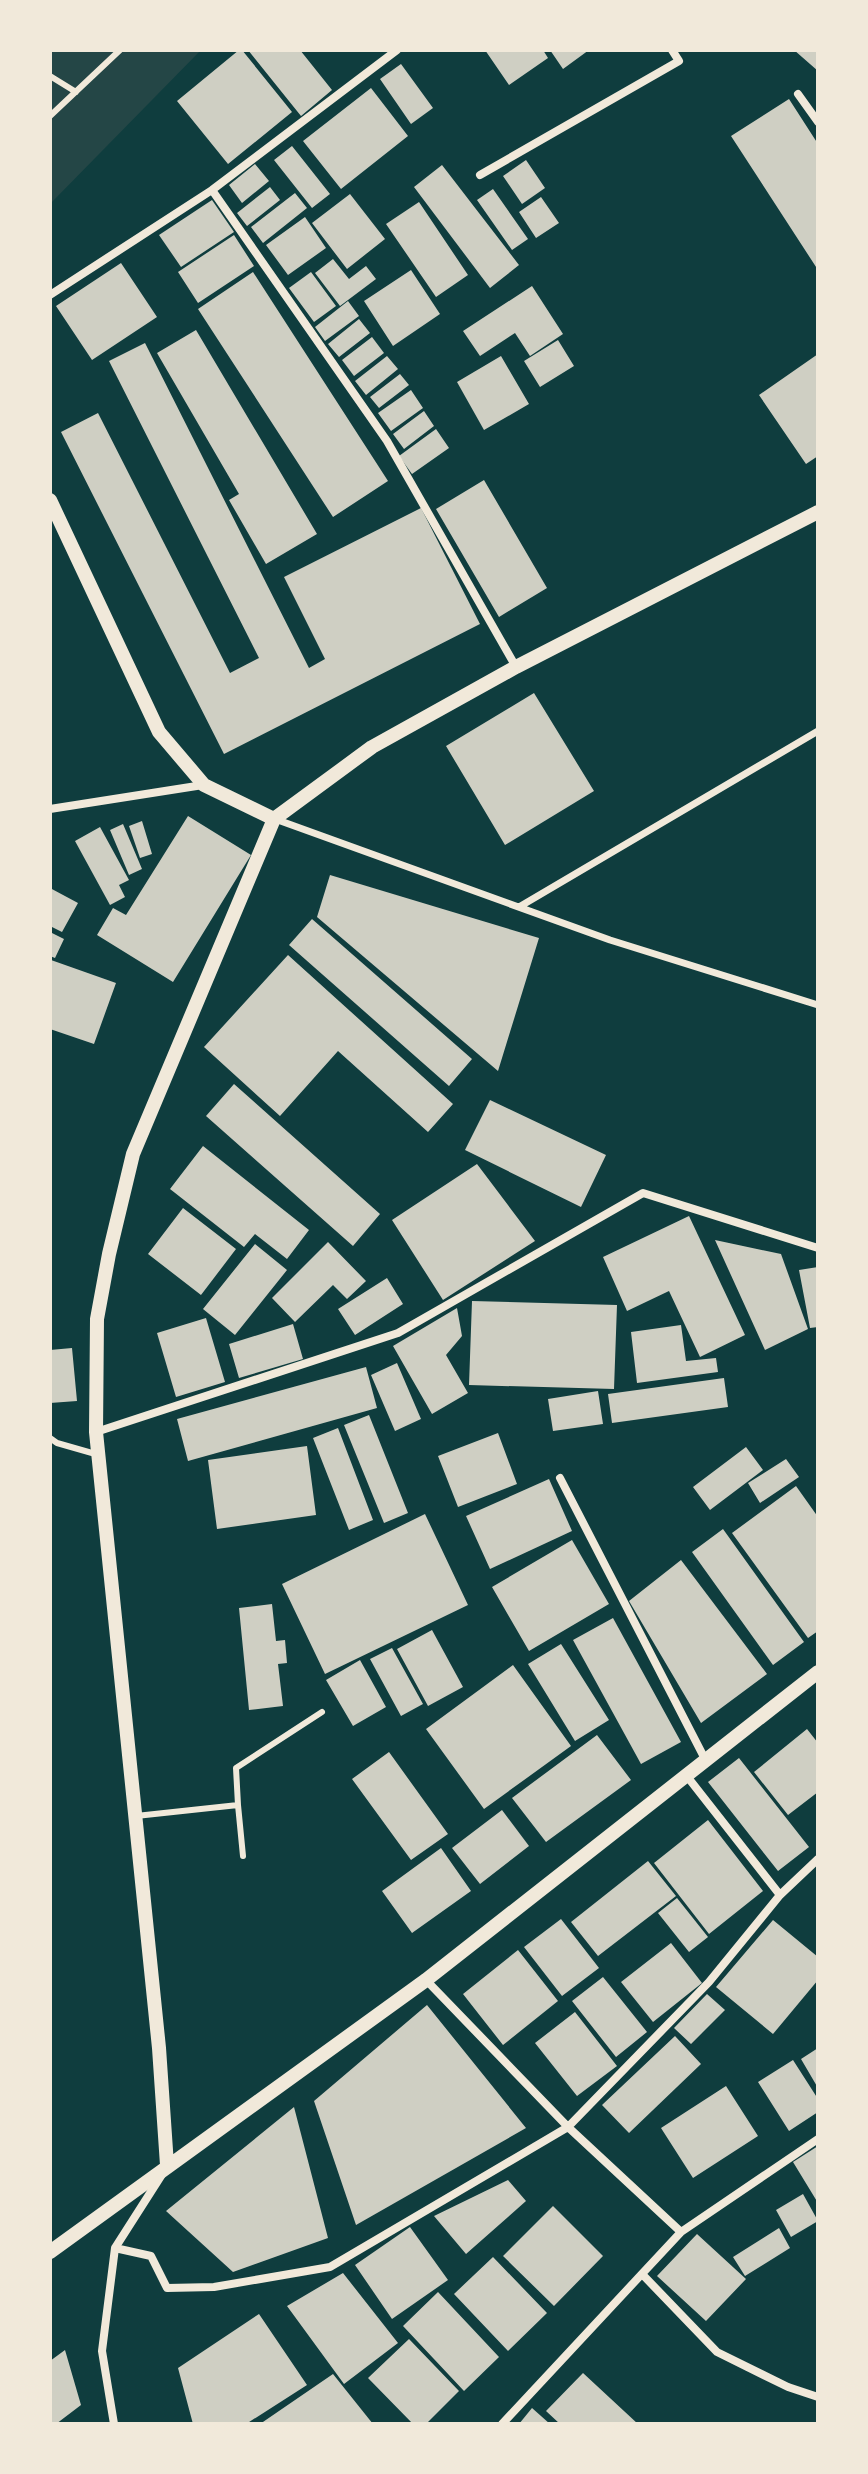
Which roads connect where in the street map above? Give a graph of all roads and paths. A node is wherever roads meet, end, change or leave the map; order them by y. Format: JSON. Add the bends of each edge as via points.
{"nodes":[{"id":1,"x":120,"y":50,"type":"edge"},
{"id":2,"x":397,"y":50,"type":"edge"},
{"id":3,"x":672,"y":50,"type":"edge"},
{"id":4,"x":50,"y":76,"type":"edge"},
{"id":5,"x":76,"y":92,"type":"junction"},
{"id":6,"x":798,"y":94,"type":"dead end"},
{"id":7,"x":50,"y":116,"type":"edge"},
{"id":8,"x":818,"y":122,"type":"edge"},
{"id":9,"x":480,"y":175,"type":"dead end"},
{"id":10,"x":212,"y":190,"type":"junction"},
{"id":11,"x":50,"y":295,"type":"edge"},
{"id":12,"x":50,"y":500,"type":"edge"},
{"id":13,"x":818,"y":512,"type":"edge"},
{"id":14,"x":516,"y":667,"type":"junction"},
{"id":15,"x":818,"y":731,"type":"edge"},
{"id":16,"x":204,"y":785,"type":"junction"},
{"id":17,"x":50,"y":809,"type":"edge"},
{"id":18,"x":274,"y":819,"type":"junction"},
{"id":19,"x":519,"y":907,"type":"junction"},
{"id":20,"x":818,"y":1005,"type":"edge"},
{"id":21,"x":818,"y":1248,"type":"edge"},
{"id":22,"x":96,"y":1432,"type":"junction"},
{"id":23,"x":50,"y":1438,"type":"edge"},
{"id":24,"x":99,"y":1455,"type":"junction"},
{"id":25,"x":560,"y":1478,"type":"dead end"},
{"id":26,"x":818,"y":1672,"type":"edge"},
{"id":27,"x":322,"y":1712,"type":"dead end"},
{"id":28,"x":706,"y":1761,"type":"junction"},
{"id":29,"x":686,"y":1775,"type":"junction"},
{"id":30,"x":238,"y":1805,"type":"junction"},
{"id":31,"x":136,"y":1816,"type":"junction"},
{"id":32,"x":243,"y":1856,"type":"dead end"},
{"id":33,"x":818,"y":1859,"type":"edge"},
{"id":34,"x":780,"y":1895,"type":"junction"},
{"id":35,"x":426,"y":1980,"type":"junction"},
{"id":36,"x":568,"y":2127,"type":"junction"},
{"id":37,"x":818,"y":2139,"type":"edge"},
{"id":38,"x":167,"y":2165,"type":"junction"},
{"id":39,"x":681,"y":2232,"type":"junction"},
{"id":40,"x":115,"y":2248,"type":"junction"},
{"id":41,"x":50,"y":2252,"type":"edge"},
{"id":42,"x":642,"y":2274,"type":"junction"},
{"id":43,"x":818,"y":2397,"type":"edge"},
{"id":44,"x":114,"y":2424,"type":"edge"},
{"id":45,"x":502,"y":2424,"type":"edge"}],
"edges":[{"from":1,"to":5,"type":"lane"},
{"from":2,"to":10,"type":"street"},
{"from":3,"to":9,"type":"street","via":[[679,61]]},
{"from":4,"to":5,"type":"lane"},
{"from":5,"to":7,"type":"lane"},
{"from":6,"to":8,"type":"street"},
{"from":10,"to":11,"type":"street"},
{"from":10,"to":14,"type":"street","via":[[387,441]]},
{"from":12,"to":16,"type":"street","via":[[159,732]]},
{"from":13,"to":14,"type":"street"},
{"from":14,"to":18,"type":"street","via":[[372,747]]},
{"from":15,"to":19,"type":"street"},
{"from":16,"to":17,"type":"street"},
{"from":16,"to":18,"type":"street"},
{"from":18,"to":19,"type":"street"},
{"from":18,"to":22,"type":"street","via":[[133,1154],[97,1319]]},
{"from":19,"to":20,"type":"street"},
{"from":21,"to":22,"type":"street","via":[[643,1193],[398,1333]]},
{"from":22,"to":24,"type":"street"},
{"from":23,"to":24,"type":"lane"},
{"from":24,"to":31,"type":"street"},
{"from":25,"to":28,"type":"street"},
{"from":26,"to":28,"type":"street"},
{"from":27,"to":30,"type":"lane","via":[[236,1768]]},
{"from":28,"to":29,"type":"street"},
{"from":29,"to":34,"type":"street"},
{"from":29,"to":35,"type":"street"},
{"from":30,"to":31,"type":"lane"},
{"from":30,"to":32,"type":"lane"},
{"from":31,"to":38,"type":"street"},
{"from":33,"to":34,"type":"street"},
{"from":34,"to":36,"type":"street","via":[[709,1982]]},
{"from":35,"to":36,"type":"street"},
{"from":35,"to":38,"type":"street"},
{"from":36,"to":39,"type":"street"},
{"from":36,"to":40,"type":"street","via":[[330,2267],[214,2287],[167,2288],[151,2256]]},
{"from":37,"to":39,"type":"street"},
{"from":38,"to":40,"type":"street"},
{"from":38,"to":41,"type":"street"},
{"from":39,"to":42,"type":"street"},
{"from":40,"to":44,"type":"street","via":[[102,2351]]},
{"from":42,"to":43,"type":"street","via":[[717,2352]]},
{"from":42,"to":45,"type":"street"}]}
